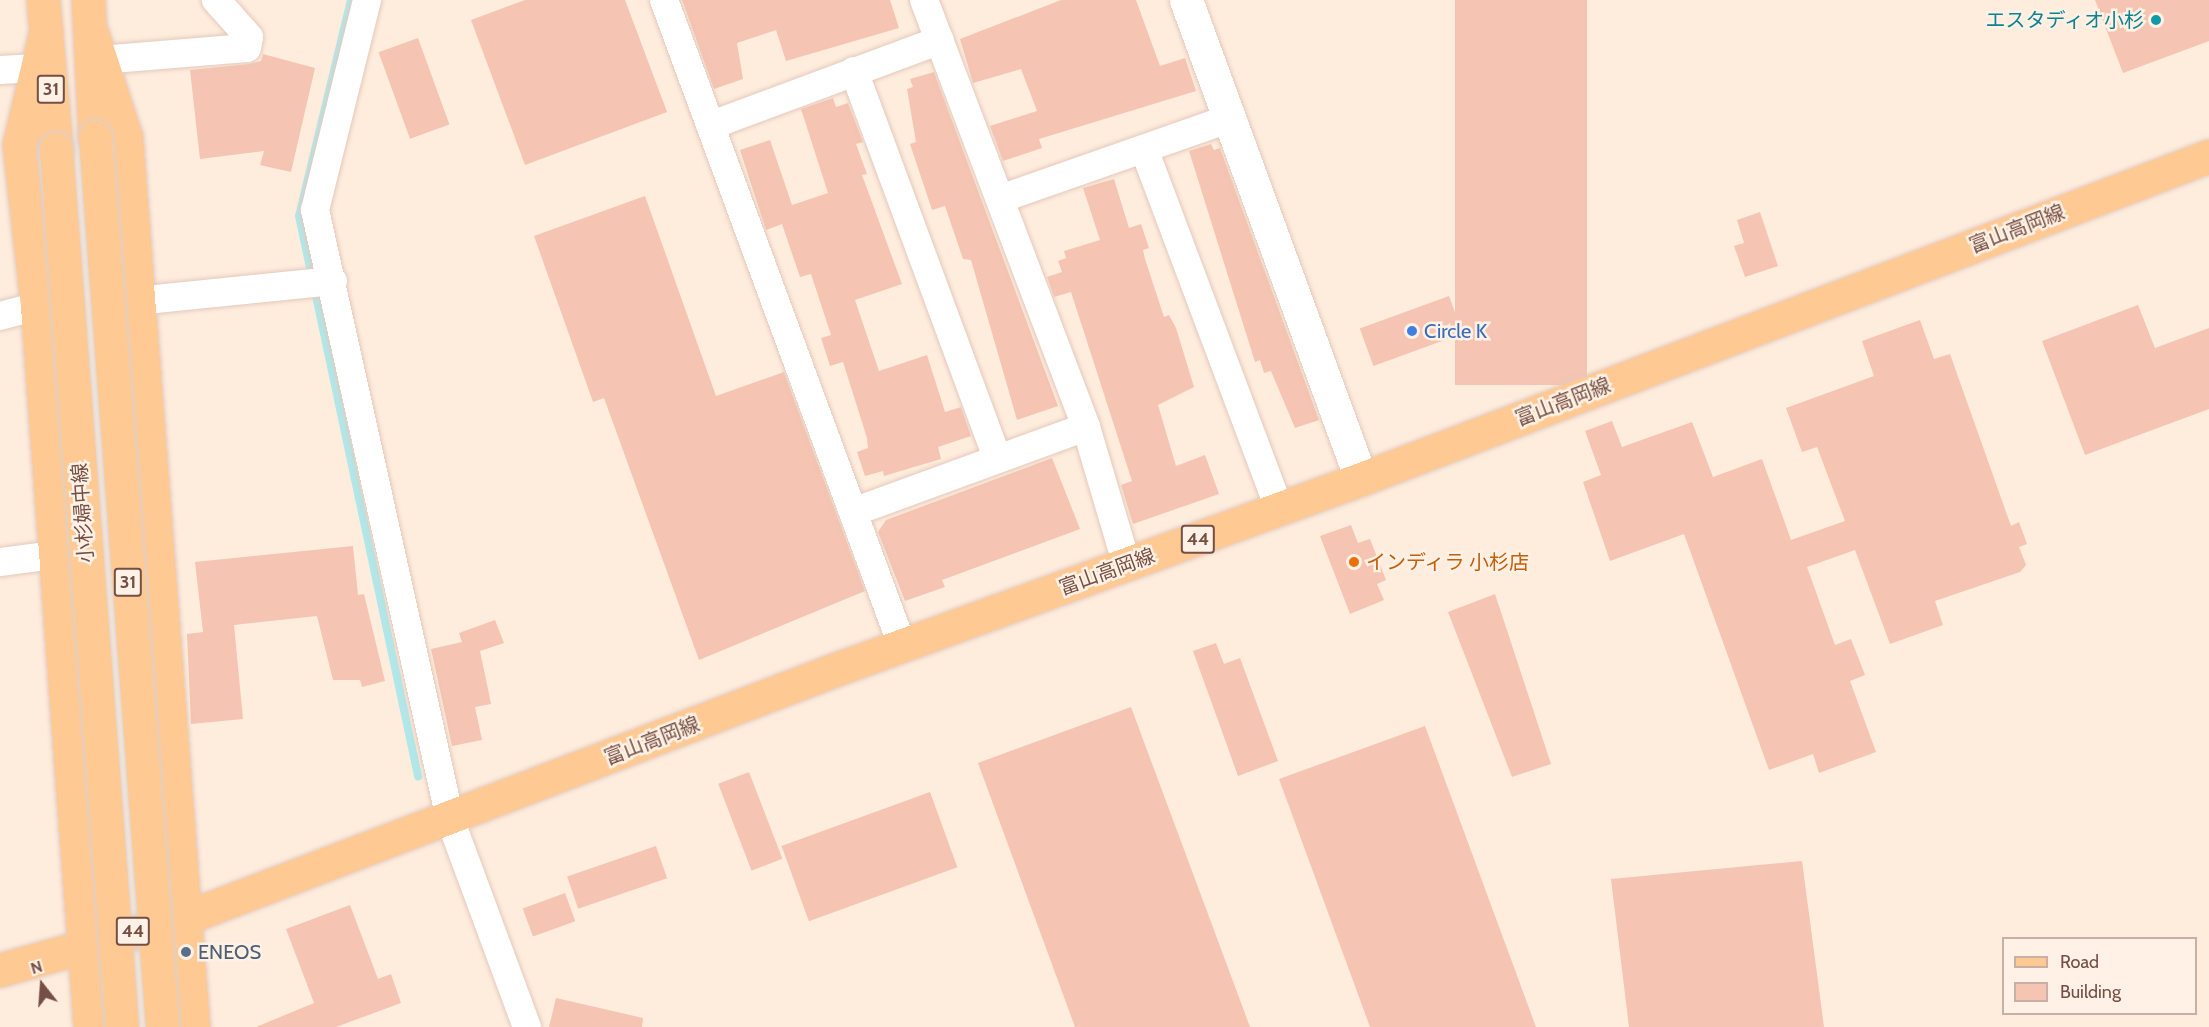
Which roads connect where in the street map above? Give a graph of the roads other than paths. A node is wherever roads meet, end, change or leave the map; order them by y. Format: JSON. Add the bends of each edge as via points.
{"nodes":[{"id":1,"x":216,"y":0,"type":"edge"},
{"id":2,"x":367,"y":0,"type":"edge"},
{"id":3,"x":664,"y":0,"type":"edge"},
{"id":4,"x":924,"y":0,"type":"edge"},
{"id":5,"x":1186,"y":0,"type":"edge"},
{"id":6,"x":44,"y":15,"type":"edge"},
{"id":7,"x":93,"y":30,"type":"edge"},
{"id":8,"x":940,"y":40,"type":"junction"},
{"id":9,"x":37,"y":68,"type":"junction"},
{"id":10,"x":0,"y":70,"type":"edge"},
{"id":11,"x":854,"y":71,"type":"junction"},
{"id":12,"x":1229,"y":119,"type":"junction"},
{"id":13,"x":712,"y":125,"type":"junction"},
{"id":14,"x":1144,"y":149,"type":"junction"},
{"id":15,"x":2209,"y":156,"type":"edge"},
{"id":16,"x":1000,"y":199,"type":"junction"},
{"id":17,"x":333,"y":281,"type":"junction"},
{"id":18,"x":136,"y":301,"type":"junction"},
{"id":19,"x":37,"y":306,"type":"junction"},
{"id":20,"x":0,"y":316,"type":"edge"},
{"id":21,"x":1086,"y":427,"type":"junction"},
{"id":22,"x":997,"y":458,"type":"junction"},
{"id":23,"x":1361,"y":479,"type":"junction"},
{"id":24,"x":1279,"y":509,"type":"junction"},
{"id":25,"x":856,"y":511,"type":"junction"},
{"id":26,"x":54,"y":555,"type":"junction"},
{"id":27,"x":0,"y":562,"type":"edge"},
{"id":28,"x":1127,"y":565,"type":"junction"},
{"id":29,"x":902,"y":645,"type":"junction"},
{"id":30,"x":450,"y":819,"type":"junction"},
{"id":31,"x":185,"y":918,"type":"junction"},
{"id":32,"x":82,"y":945,"type":"junction"},
{"id":33,"x":0,"y":970,"type":"edge"},
{"id":34,"x":90,"y":1027,"type":"edge"},
{"id":35,"x":122,"y":1027,"type":"edge"},
{"id":36,"x":162,"y":1027,"type":"edge"},
{"id":37,"x":193,"y":1027,"type":"edge"},
{"id":38,"x":527,"y":1027,"type":"edge"}],
"edges":[{"from":1,"to":7,"type":"street","via":[[249,37],[247,48]]},
{"from":2,"to":17,"type":"street","via":[[315,210]]},
{"from":3,"to":13,"type":"street"},
{"from":4,"to":8,"type":"street"},
{"from":5,"to":12,"type":"street"},
{"from":6,"to":9,"type":"main road","number":"31"},
{"from":6,"to":35,"type":"main road","name":"小杉婦中線","number":"31","bridge":true},
{"from":7,"to":18,"type":"main road","number":"31","via":[[126,138]]},
{"from":7,"to":36,"type":"main road","name":"小杉婦中線","number":"31","bridge":true,"via":[[95,137]]},
{"from":8,"to":11,"type":"street"},
{"from":8,"to":16,"type":"street"},
{"from":9,"to":10,"type":"street"},
{"from":9,"to":19,"type":"main road","number":"31","via":[[19,145]]},
{"from":11,"to":13,"type":"street"},
{"from":11,"to":22,"type":"street"},
{"from":12,"to":14,"type":"street"},
{"from":12,"to":23,"type":"street"},
{"from":13,"to":25,"type":"street"},
{"from":14,"to":16,"type":"street"},
{"from":14,"to":24,"type":"street"},
{"from":15,"to":23,"type":"main road","name":"富山高岡線","number":"44"},
{"from":16,"to":21,"type":"street"},
{"from":17,"to":18,"type":"street"},
{"from":17,"to":30,"type":"street","via":[[416,686]]},
{"from":18,"to":31,"type":"main road","number":"31"},
{"from":19,"to":20,"type":"street"},
{"from":19,"to":26,"type":"main road","number":"31"},
{"from":21,"to":22,"type":"street"},
{"from":21,"to":28,"type":"street"},
{"from":22,"to":25,"type":"street"},
{"from":23,"to":24,"type":"main road","name":"富山高岡線","number":"44"},
{"from":24,"to":28,"type":"main road","name":"富山高岡線","number":"44"},
{"from":25,"to":29,"type":"street"},
{"from":26,"to":27,"type":"street"},
{"from":26,"to":32,"type":"main road","number":"31"},
{"from":28,"to":29,"type":"main road","name":"富山高岡線","number":"44"},
{"from":29,"to":30,"type":"main road","name":"富山高岡線","number":"44"},
{"from":30,"to":31,"type":"main road","name":"富山高岡線","number":"44"},
{"from":30,"to":38,"type":"street"},
{"from":31,"to":32,"type":"main road","name":"富山高岡線","number":"44"},
{"from":31,"to":37,"type":"main road","number":"31"},
{"from":32,"to":33,"type":"main road","name":"富山高岡線","number":"44"},
{"from":32,"to":34,"type":"main road","number":"31"}]}
